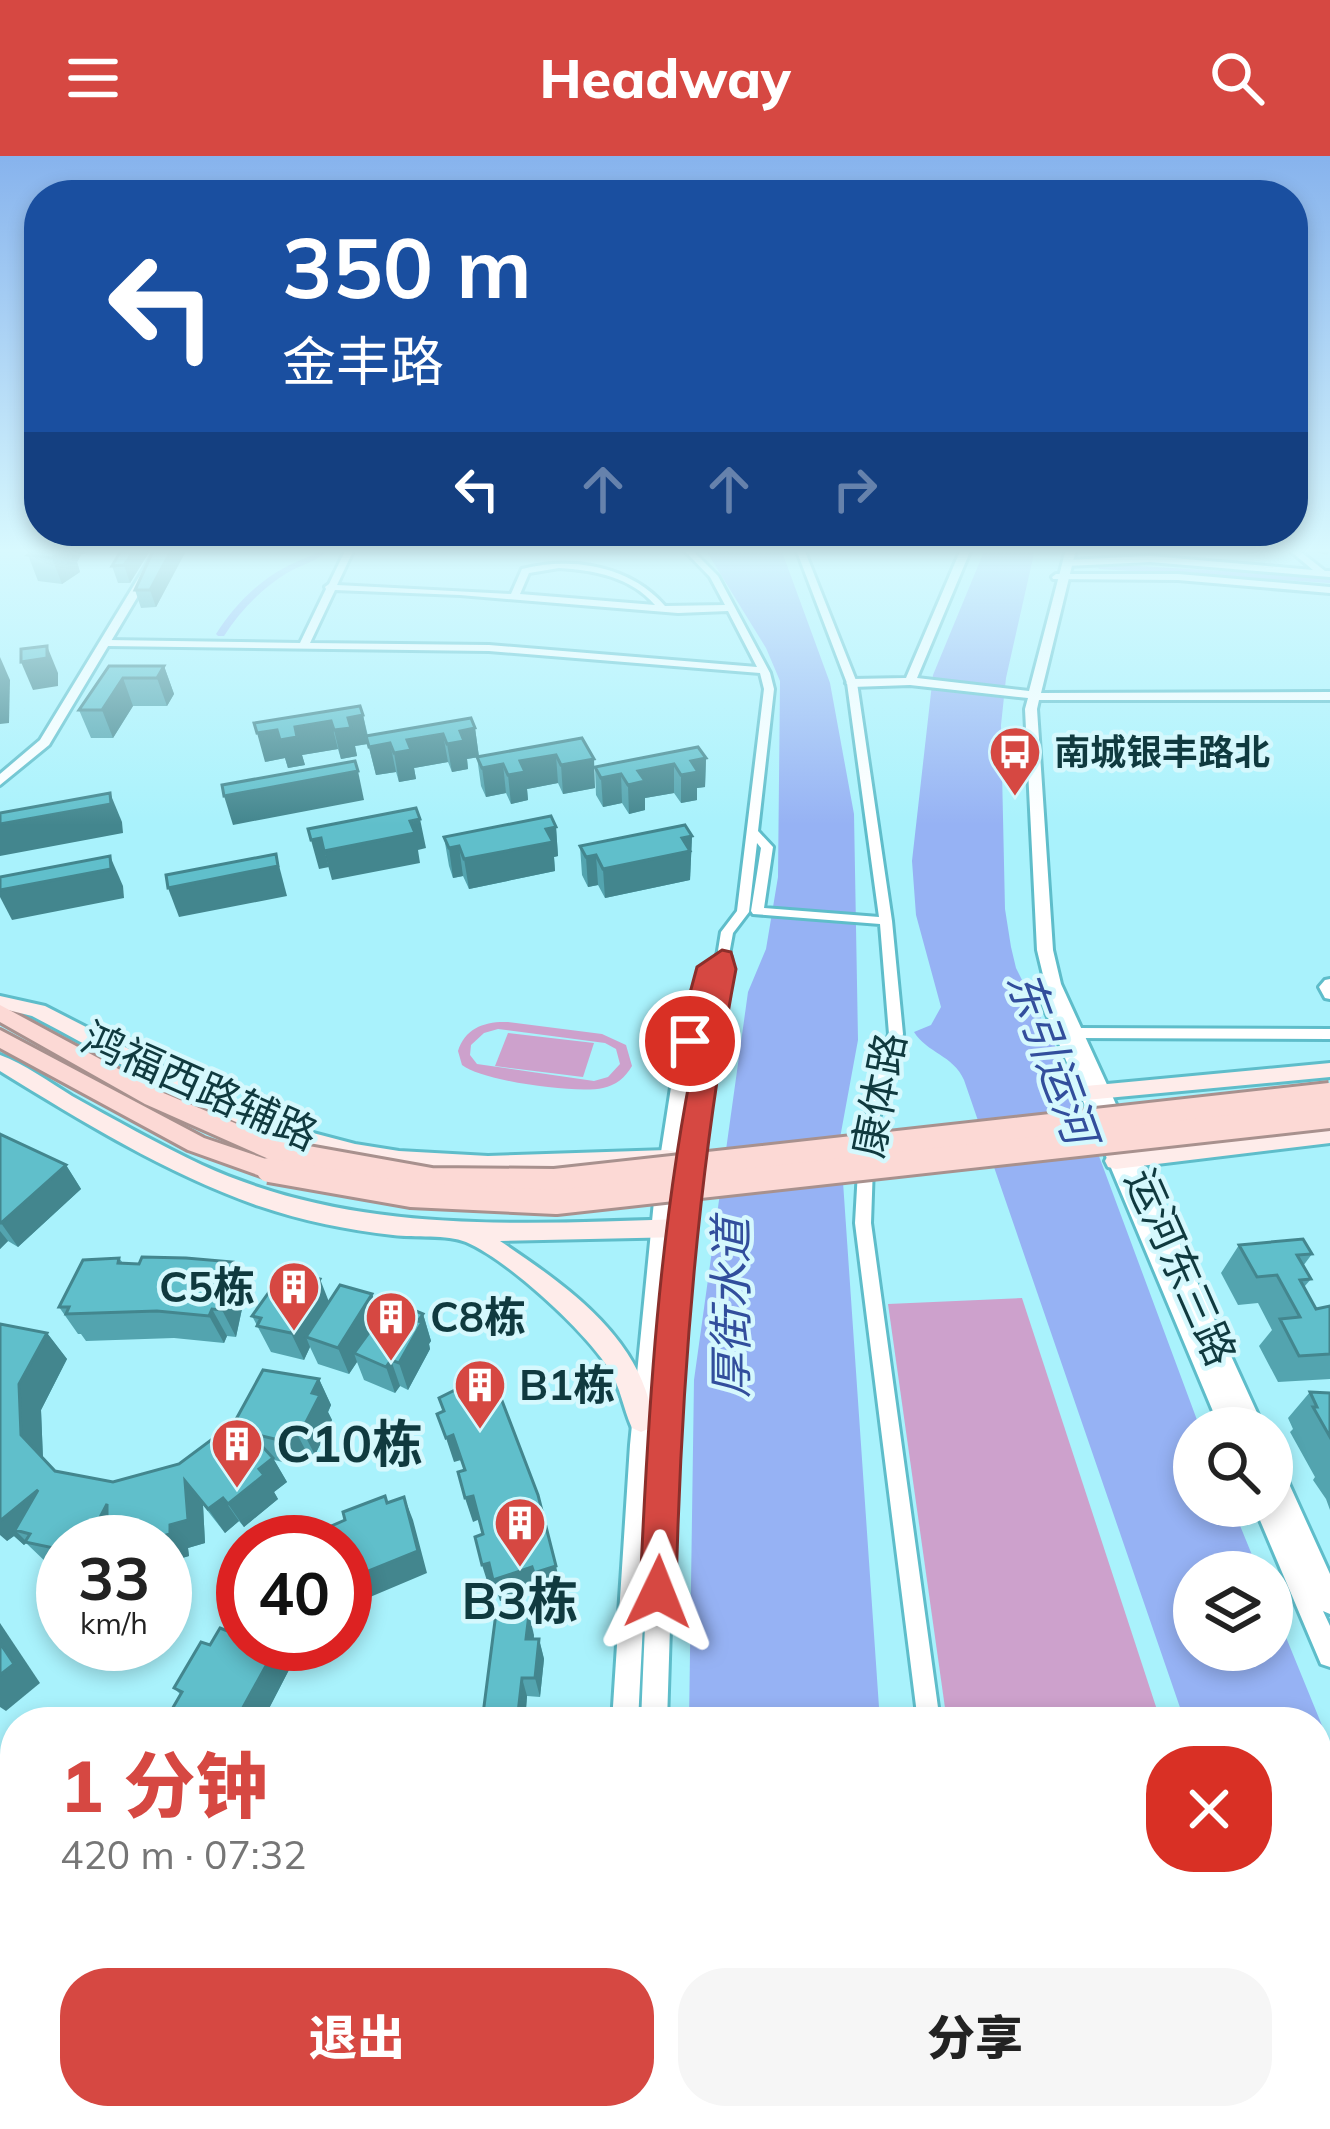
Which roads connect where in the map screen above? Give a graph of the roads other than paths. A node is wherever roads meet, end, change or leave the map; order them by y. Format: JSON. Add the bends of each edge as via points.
{"nodes":[{"id":1,"x":306,"y":641,"type":"edge"},
{"id":2,"x":747,"y":641,"type":"edge"},
{"id":3,"x":836,"y":641,"type":"edge"},
{"id":4,"x":927,"y":641,"type":"edge"},
{"id":5,"x":1043,"y":641,"type":"edge"},
{"id":6,"x":108,"y":643,"type":"joint"},
{"id":7,"x":304,"y":645,"type":"junction"},
{"id":8,"x":763,"y":670,"type":"junction"},
{"id":9,"x":910,"y":681,"type":"junction"},
{"id":10,"x":852,"y":683,"type":"junction"},
{"id":11,"x":1330,"y":693,"type":"edge"},
{"id":12,"x":1029,"y":694,"type":"junction"},
{"id":13,"x":1,"y":780,"type":"edge"},
{"id":14,"x":755,"y":833,"type":"junction"},
{"id":15,"x":886,"y":921,"type":"junction"},
{"id":16,"x":722,"y":957,"type":"joint"},
{"id":17,"x":1330,"y":983,"type":"edge"},
{"id":18,"x":1330,"y":995,"type":"edge"},
{"id":19,"x":0,"y":1002,"type":"edge"},
{"id":20,"x":0,"y":1012,"type":"edge"},
{"id":21,"x":1076,"y":1033,"type":"junction"},
{"id":22,"x":1330,"y":1034,"type":"edge"},
{"id":23,"x":0,"y":1038,"type":"edge"},
{"id":24,"x":0,"y":1062,"type":"edge"},
{"id":25,"x":1330,"y":1070,"type":"edge"},
{"id":26,"x":1094,"y":1092,"type":"junction"},
{"id":27,"x":1330,"y":1095,"type":"edge"},
{"id":28,"x":1330,"y":1116,"type":"edge"},
{"id":29,"x":1330,"y":1135,"type":"edge"},
{"id":30,"x":682,"y":1158,"type":"junction"},
{"id":31,"x":1124,"y":1160,"type":"junction"},
{"id":32,"x":274,"y":1162,"type":"junction"},
{"id":33,"x":673,"y":1228,"type":"junction"},
{"id":34,"x":467,"y":1232,"type":"junction"},
{"id":35,"x":1224,"y":1407,"type":"edge"},
{"id":36,"x":1243,"y":1407,"type":"edge"},
{"id":37,"x":641,"y":1420,"type":"junction"},
{"id":38,"x":1293,"y":1518,"type":"edge"},
{"id":39,"x":1274,"y":1527,"type":"edge"},
{"id":40,"x":1330,"y":1602,"type":"edge"},
{"id":41,"x":1330,"y":1655,"type":"edge"},
{"id":42,"x":626,"y":1707,"type":"edge"},
{"id":43,"x":654,"y":1707,"type":"edge"},
{"id":44,"x":927,"y":1707,"type":"edge"}],
"edges":[{"from":1,"to":7,"type":"street"},
{"from":2,"to":8,"type":"street"},
{"from":3,"to":10,"type":"street","name":"康体路"},
{"from":4,"to":9,"type":"street"},
{"from":5,"to":12,"type":"street","name":"运河东三路"},
{"from":6,"to":7,"type":"street"},
{"from":6,"to":13,"type":"street","via":[[45,742]]},
{"from":7,"to":8,"type":"street","via":[[489,648]]},
{"from":8,"to":14,"type":"street","via":[[769,688]]},
{"from":9,"to":10,"type":"street"},
{"from":9,"to":12,"type":"street"},
{"from":10,"to":15,"type":"street","name":"康体路"},
{"from":11,"to":12,"type":"street"},
{"from":12,"to":21,"type":"street","name":"运河东三路","via":[[1046,950]]},
{"from":12,"to":26,"type":"street","name":"运河东三路","via":[[1034,951],[1058,1028]]},
{"from":14,"to":15,"type":"street","via":[[766,847],[757,911]]},
{"from":14,"to":16,"type":"street","via":[[742,912]]},
{"from":15,"to":44,"type":"street","name":"康体路","via":[[896,1034],[867,1136],[862,1223]]},
{"from":16,"to":30,"type":"street","via":[[709,967],[690,1041]]},
{"from":17,"to":18,"type":"street"},
{"from":19,"to":30,"type":"main road","name":"鸿福西路辅路","via":[[38,1011],[311,1141],[452,1165]]},
{"from":20,"to":32,"type":"main road"},
{"from":21,"to":22,"type":"street"},
{"from":21,"to":26,"type":"street","name":"运河东三路"},
{"from":23,"to":32,"type":"main road","via":[[196,1144]]},
{"from":24,"to":34,"type":"main road","name":"鸿福西路辅路","via":[[185,1168],[267,1201],[344,1221]]},
{"from":25,"to":26,"type":"main road"},
{"from":26,"to":31,"type":"street","name":"运河东三路"},
{"from":27,"to":32,"type":"main road","bridge":true,"via":[[555,1181],[431,1180]]},
{"from":28,"to":32,"type":"main road","bridge":true,"via":[[556,1202],[356,1191]]},
{"from":29,"to":31,"type":"main road"},
{"from":30,"to":33,"type":"street"},
{"from":31,"to":35,"type":"street","name":"运河东三路"},
{"from":31,"to":36,"type":"street","name":"运河东三路"},
{"from":33,"to":34,"type":"main road","name":"鸿福西路辅路"},
{"from":33,"to":37,"type":"street"},
{"from":33,"to":43,"type":"street"},
{"from":34,"to":37,"type":"main road","via":[[558,1298],[605,1345],[638,1394]]},
{"from":37,"to":42,"type":"street"},
{"from":38,"to":40,"type":"street"},
{"from":39,"to":41,"type":"street"}]}
